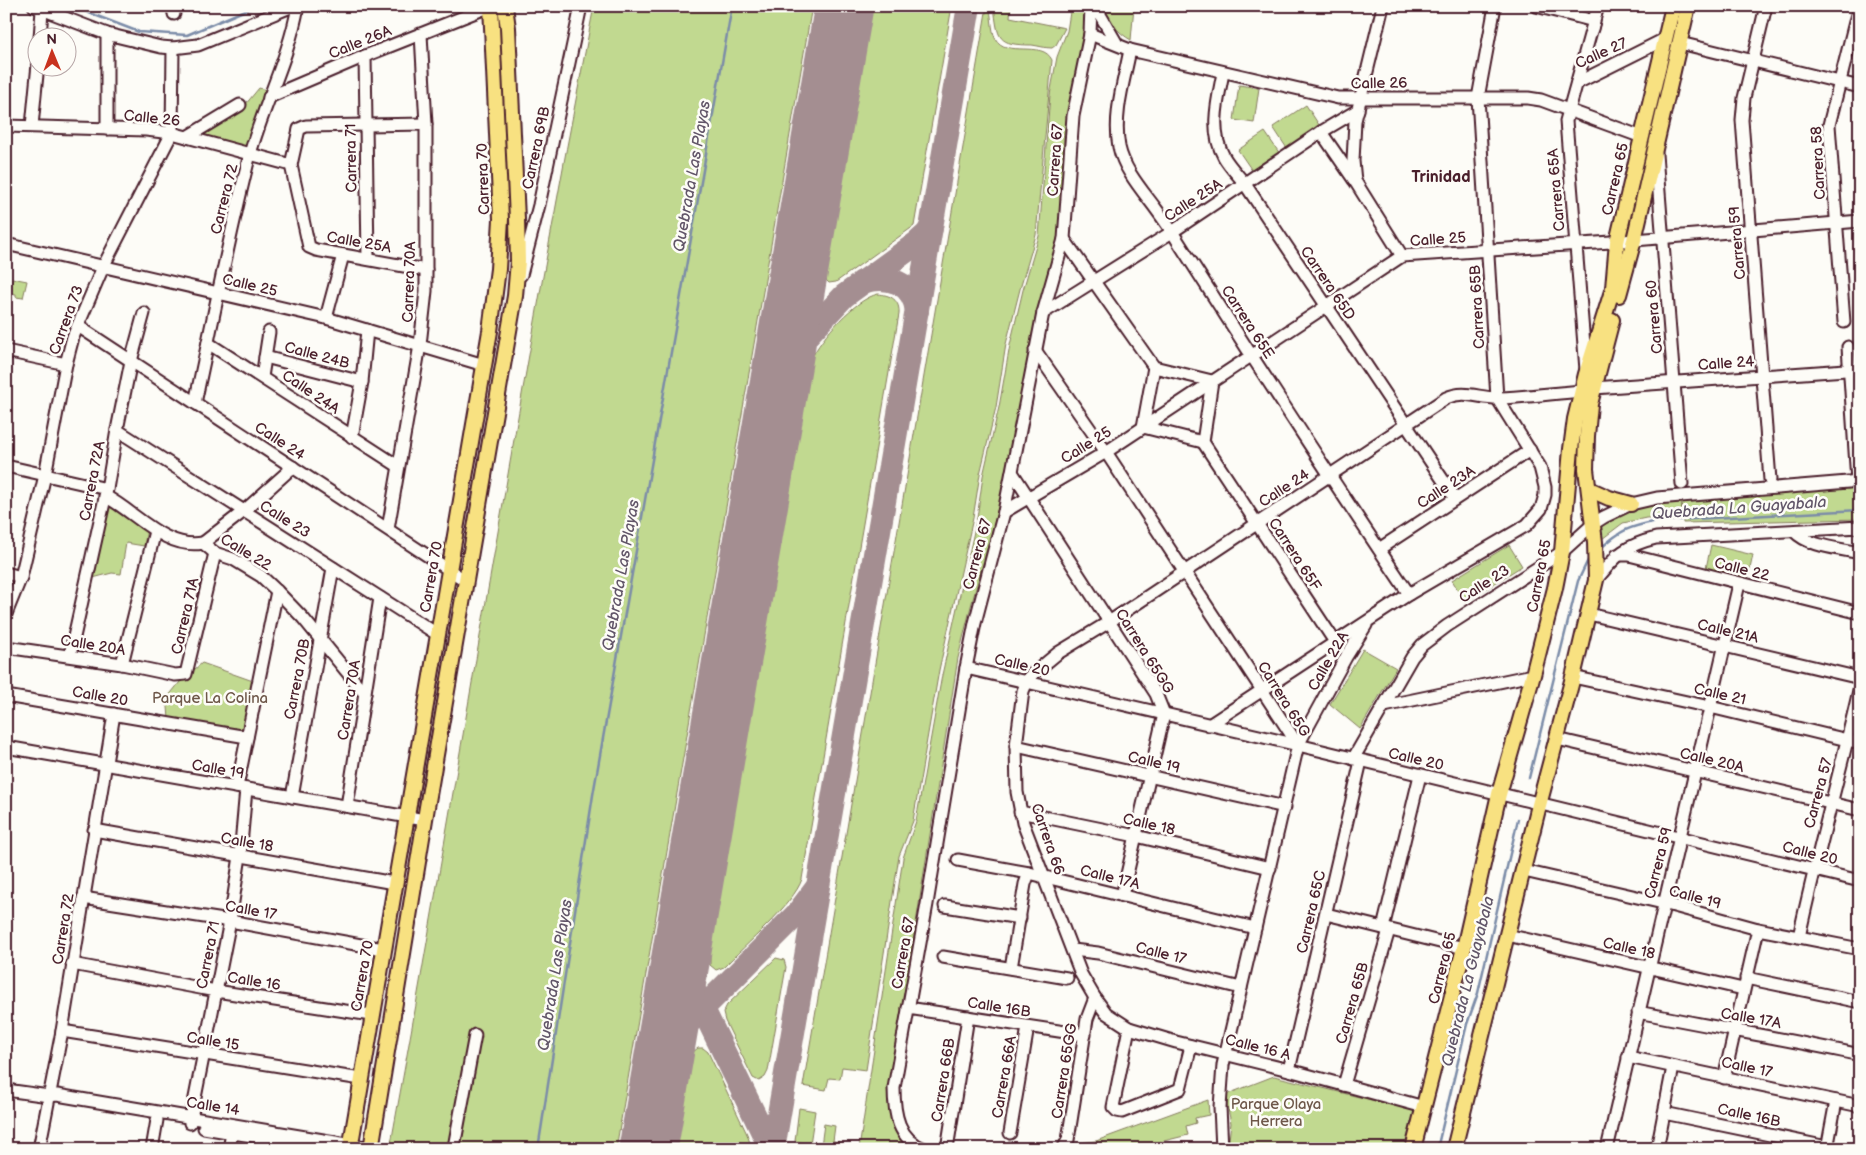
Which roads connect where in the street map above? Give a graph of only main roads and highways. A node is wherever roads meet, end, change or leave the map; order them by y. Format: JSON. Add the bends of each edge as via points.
{"nodes":[{"id":1,"x":491,"y":6,"type":"edge"},
{"id":2,"x":505,"y":6,"type":"edge"},
{"id":3,"x":1673,"y":6,"type":"edge"},
{"id":4,"x":1688,"y":6,"type":"edge"},
{"id":5,"x":1588,"y":390,"type":"junction"},
{"id":6,"x":1589,"y":489,"type":"junction"},
{"id":7,"x":1631,"y":504,"type":"road end"},
{"id":8,"x":350,"y":1146,"type":"edge"},
{"id":9,"x":371,"y":1148,"type":"edge"},
{"id":10,"x":1413,"y":1149,"type":"edge"},
{"id":11,"x":1454,"y":1149,"type":"edge"}],
"edges":[{"from":1,"to":8,"type":"main road","name":"Carrera 70","via":[[500,227],[498,268]]},
{"from":2,"to":9,"type":"main road","via":[[517,211],[515,296]]},
{"from":3,"to":5,"type":"main road","name":"Carrera 65","via":[[1617,242],[1613,288],[1586,374]]},
{"from":4,"to":5,"type":"main road","name":"Carrera 65","via":[[1634,240]]},
{"from":5,"to":6,"type":"main road","name":"Carrera 65","via":[[1586,469]]},
{"from":5,"to":10,"type":"main road","name":"Carrera 65","via":[[1570,449],[1562,552],[1533,675],[1499,794]]},
{"from":6,"to":7,"type":"main road"},
{"from":6,"to":11,"type":"main road","name":"Carrera 65","via":[[1596,573],[1589,614]]}]}
